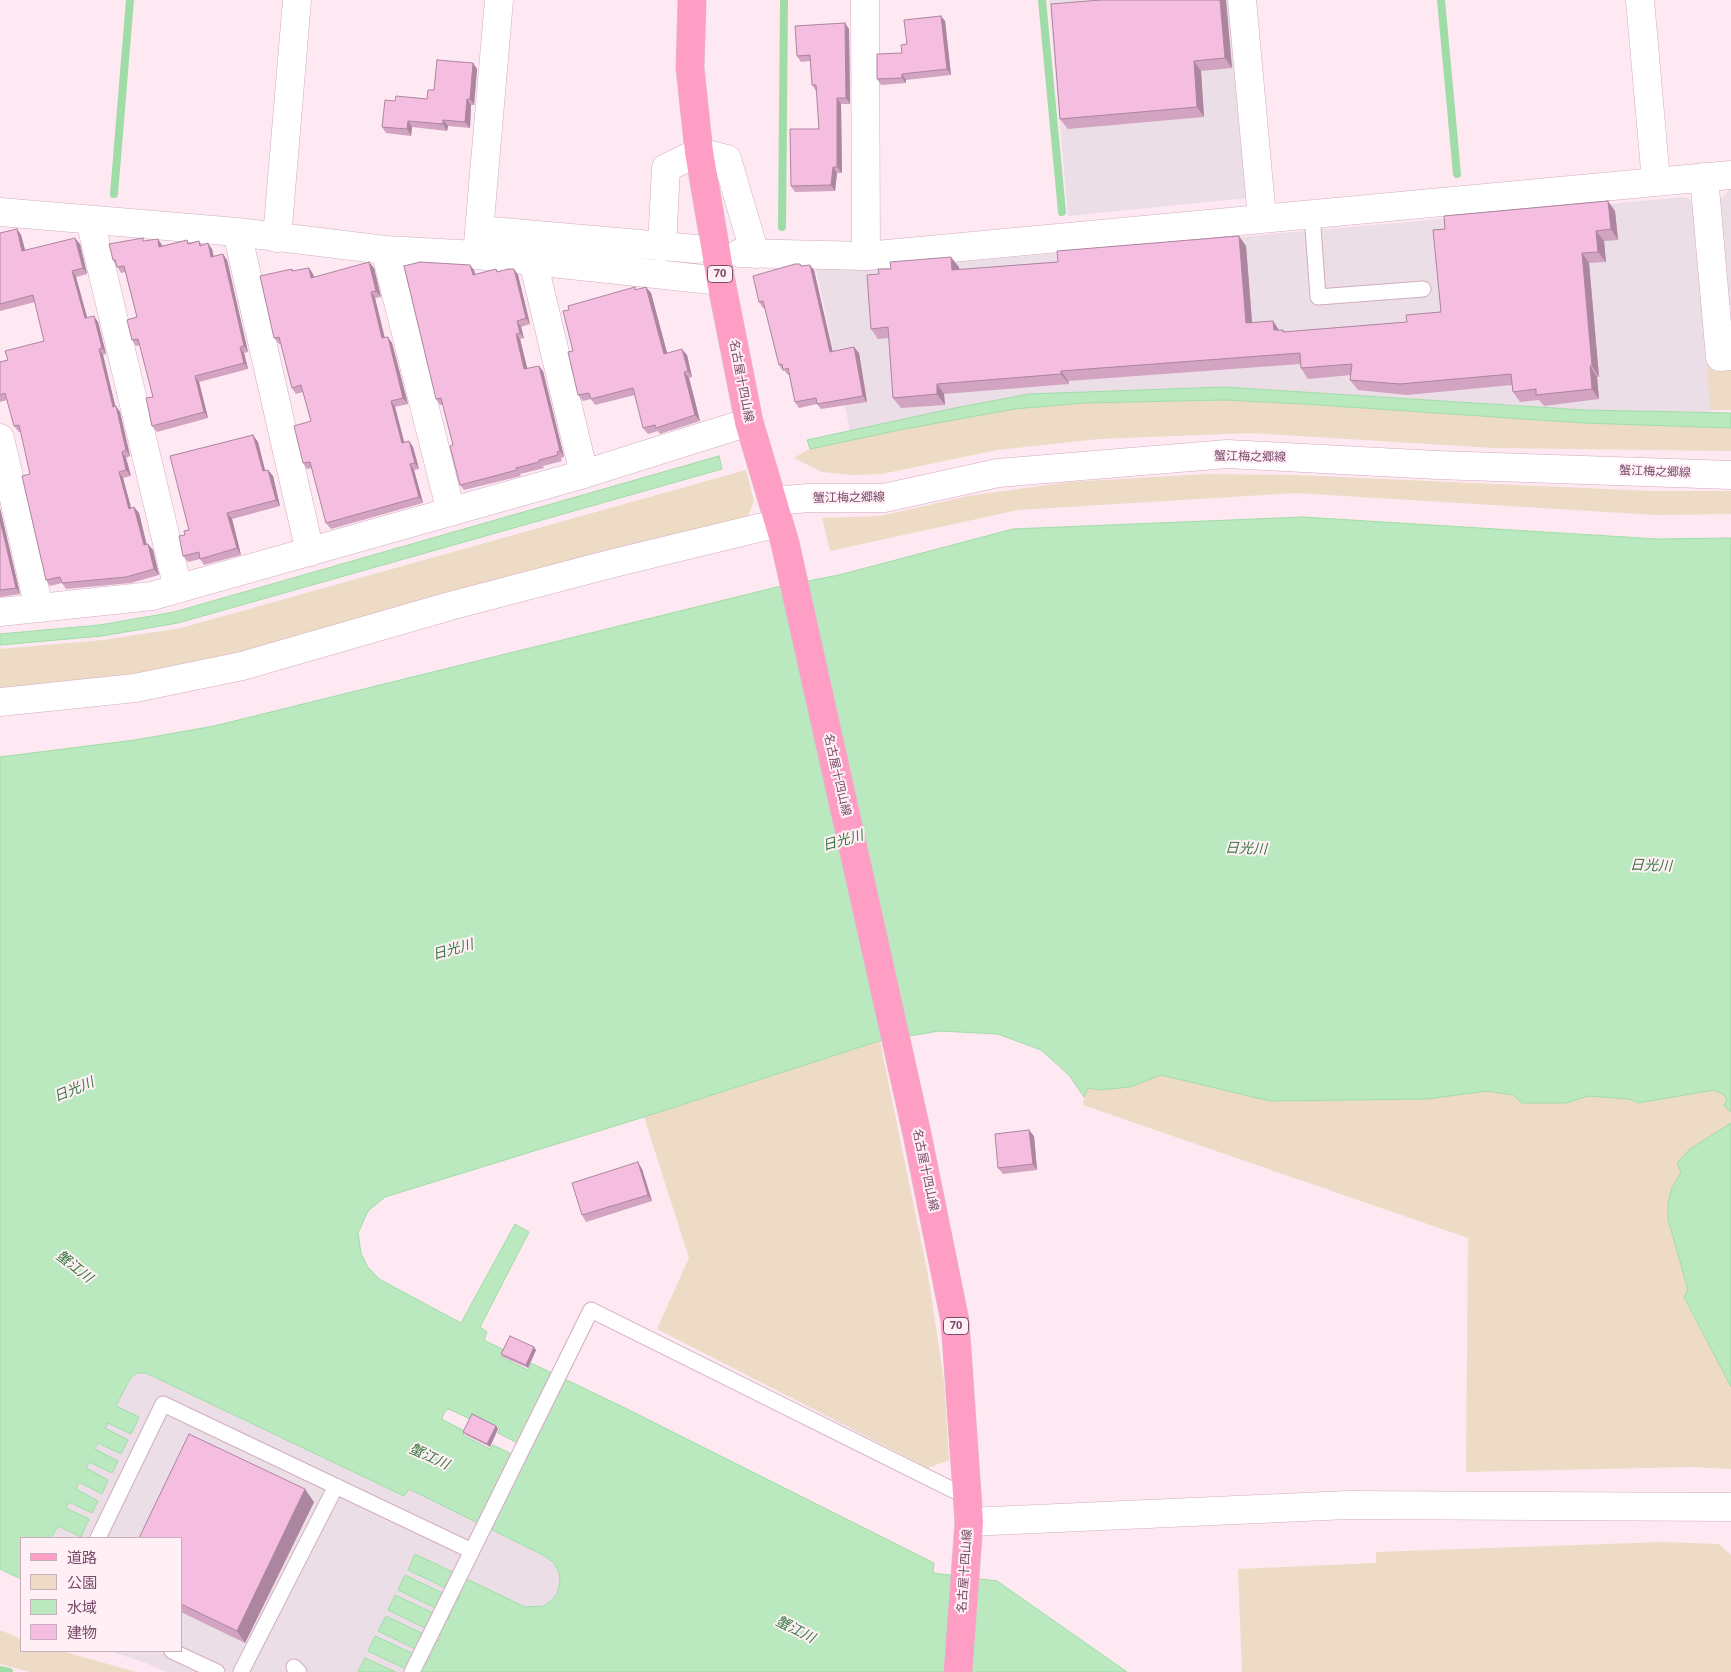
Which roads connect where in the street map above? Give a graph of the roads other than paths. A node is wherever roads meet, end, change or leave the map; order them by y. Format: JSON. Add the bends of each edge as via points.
{"nodes":[{"id":1,"x":297,"y":0,"type":"edge"},
{"id":2,"x":499,"y":0,"type":"edge"},
{"id":3,"x":692,"y":0,"type":"edge"},
{"id":4,"x":865,"y":0,"type":"edge"},
{"id":5,"x":1242,"y":0,"type":"edge"},
{"id":6,"x":1640,"y":0,"type":"edge"},
{"id":7,"x":699,"y":152,"type":"junction"},
{"id":8,"x":1731,"y":175,"type":"edge"},
{"id":9,"x":1704,"y":177,"type":"junction"},
{"id":10,"x":1656,"y":181,"type":"junction"},
{"id":11,"x":0,"y":212,"type":"edge"},
{"id":12,"x":1312,"y":214,"type":"junction"},
{"id":13,"x":1262,"y":218,"type":"junction"},
{"id":14,"x":90,"y":220,"type":"junction"},
{"id":15,"x":237,"y":232,"type":"junction"},
{"id":16,"x":277,"y":238,"type":"junction"},
{"id":17,"x":478,"y":243,"type":"junction"},
{"id":18,"x":662,"y":247,"type":"junction"},
{"id":19,"x":385,"y":250,"type":"junction"},
{"id":20,"x":696,"y":250,"type":"dead end"},
{"id":21,"x":866,"y":256,"type":"junction"},
{"id":22,"x":534,"y":261,"type":"junction"},
{"id":23,"x":722,"y":281,"type":"junction"},
{"id":24,"x":1423,"y":289,"type":"dead end"},
{"id":25,"x":1731,"y":356,"type":"edge"},
{"id":26,"x":749,"y":422,"type":"junction"},
{"id":27,"x":0,"y":438,"type":"edge"},
{"id":28,"x":584,"y":474,"type":"junction"},
{"id":29,"x":1731,"y":475,"type":"edge"},
{"id":30,"x":451,"y":512,"type":"junction"},
{"id":31,"x":779,"y":522,"type":"junction"},
{"id":32,"x":310,"y":552,"type":"junction"},
{"id":33,"x":178,"y":589,"type":"junction"},
{"id":34,"x":39,"y":608,"type":"junction"},
{"id":35,"x":0,"y":612,"type":"edge"},
{"id":36,"x":0,"y":702,"type":"edge"},
{"id":37,"x":336,"y":1486,"type":"junction"},
{"id":38,"x":1731,"y":1507,"type":"edge"},
{"id":39,"x":968,"y":1509,"type":"junction"},
{"id":40,"x":98,"y":1537,"type":"edge"},
{"id":41,"x":472,"y":1551,"type":"junction"},
{"id":42,"x":174,"y":1652,"type":"edge"},
{"id":43,"x":217,"y":1672,"type":"edge"},
{"id":44,"x":241,"y":1672,"type":"edge"},
{"id":45,"x":412,"y":1672,"type":"edge"},
{"id":46,"x":958,"y":1672,"type":"edge"}],
"edges":[{"from":1,"to":16,"type":"street"},
{"from":2,"to":17,"type":"street"},
{"from":3,"to":7,"type":"main road","name":"名古屋十四山線","number":"70","via":[[690,68]]},
{"from":4,"to":21,"type":"street"},
{"from":5,"to":13,"type":"street"},
{"from":6,"to":10,"type":"street"},
{"from":7,"to":18,"type":"street","via":[[666,168]]},
{"from":7,"to":21,"type":"street","via":[[727,159],[748,254]]},
{"from":7,"to":23,"type":"main road","name":"名古屋十四山線","number":"70"},
{"from":8,"to":9,"type":"street"},
{"from":9,"to":10,"type":"street"},
{"from":9,"to":25,"type":"street","via":[[1720,357]]},
{"from":10,"to":12,"type":"street"},
{"from":11,"to":14,"type":"street"},
{"from":12,"to":13,"type":"street"},
{"from":12,"to":24,"type":"lane","via":[[1318,296]]},
{"from":13,"to":21,"type":"street"},
{"from":14,"to":15,"type":"street"},
{"from":14,"to":33,"type":"street"},
{"from":15,"to":16,"type":"street"},
{"from":15,"to":32,"type":"street"},
{"from":16,"to":19,"type":"street"},
{"from":17,"to":18,"type":"street"},
{"from":17,"to":19,"type":"street"},
{"from":17,"to":22,"type":"street"},
{"from":18,"to":20,"type":"street"},
{"from":19,"to":30,"type":"street"},
{"from":22,"to":23,"type":"street"},
{"from":22,"to":28,"type":"street"},
{"from":23,"to":26,"type":"main road","name":"名古屋十四山線","number":"70"},
{"from":26,"to":28,"type":"street"},
{"from":26,"to":31,"type":"main road","name":"名古屋十四山線","number":"70"},
{"from":27,"to":34,"type":"street"},
{"from":28,"to":30,"type":"street"},
{"from":29,"to":31,"type":"street","name":"蟹江梅之郷線","via":[[1227,454],[998,473],[884,498],[809,498]]},
{"from":30,"to":32,"type":"street"},
{"from":31,"to":36,"type":"street","name":"蟹江梅之郷線","via":[[450,606],[242,666],[135,688]]},
{"from":31,"to":39,"type":"main road","name":"名古屋十四山線","number":"70","via":[[918,1134],[956,1321]]},
{"from":32,"to":33,"type":"street"},
{"from":33,"to":34,"type":"street","via":[[152,596]]},
{"from":34,"to":35,"type":"street"},
{"from":37,"to":40,"type":"lane","via":[[163,1404]]},
{"from":37,"to":41,"type":"lane"},
{"from":37,"to":44,"type":"lane"},
{"from":38,"to":39,"type":"street","via":[[1348,1505]]},
{"from":39,"to":41,"type":"lane","via":[[591,1310]]},
{"from":39,"to":46,"type":"main road","name":"名古屋十四山線","number":"70"},
{"from":41,"to":45,"type":"lane"},
{"from":42,"to":43,"type":"lane"}]}
